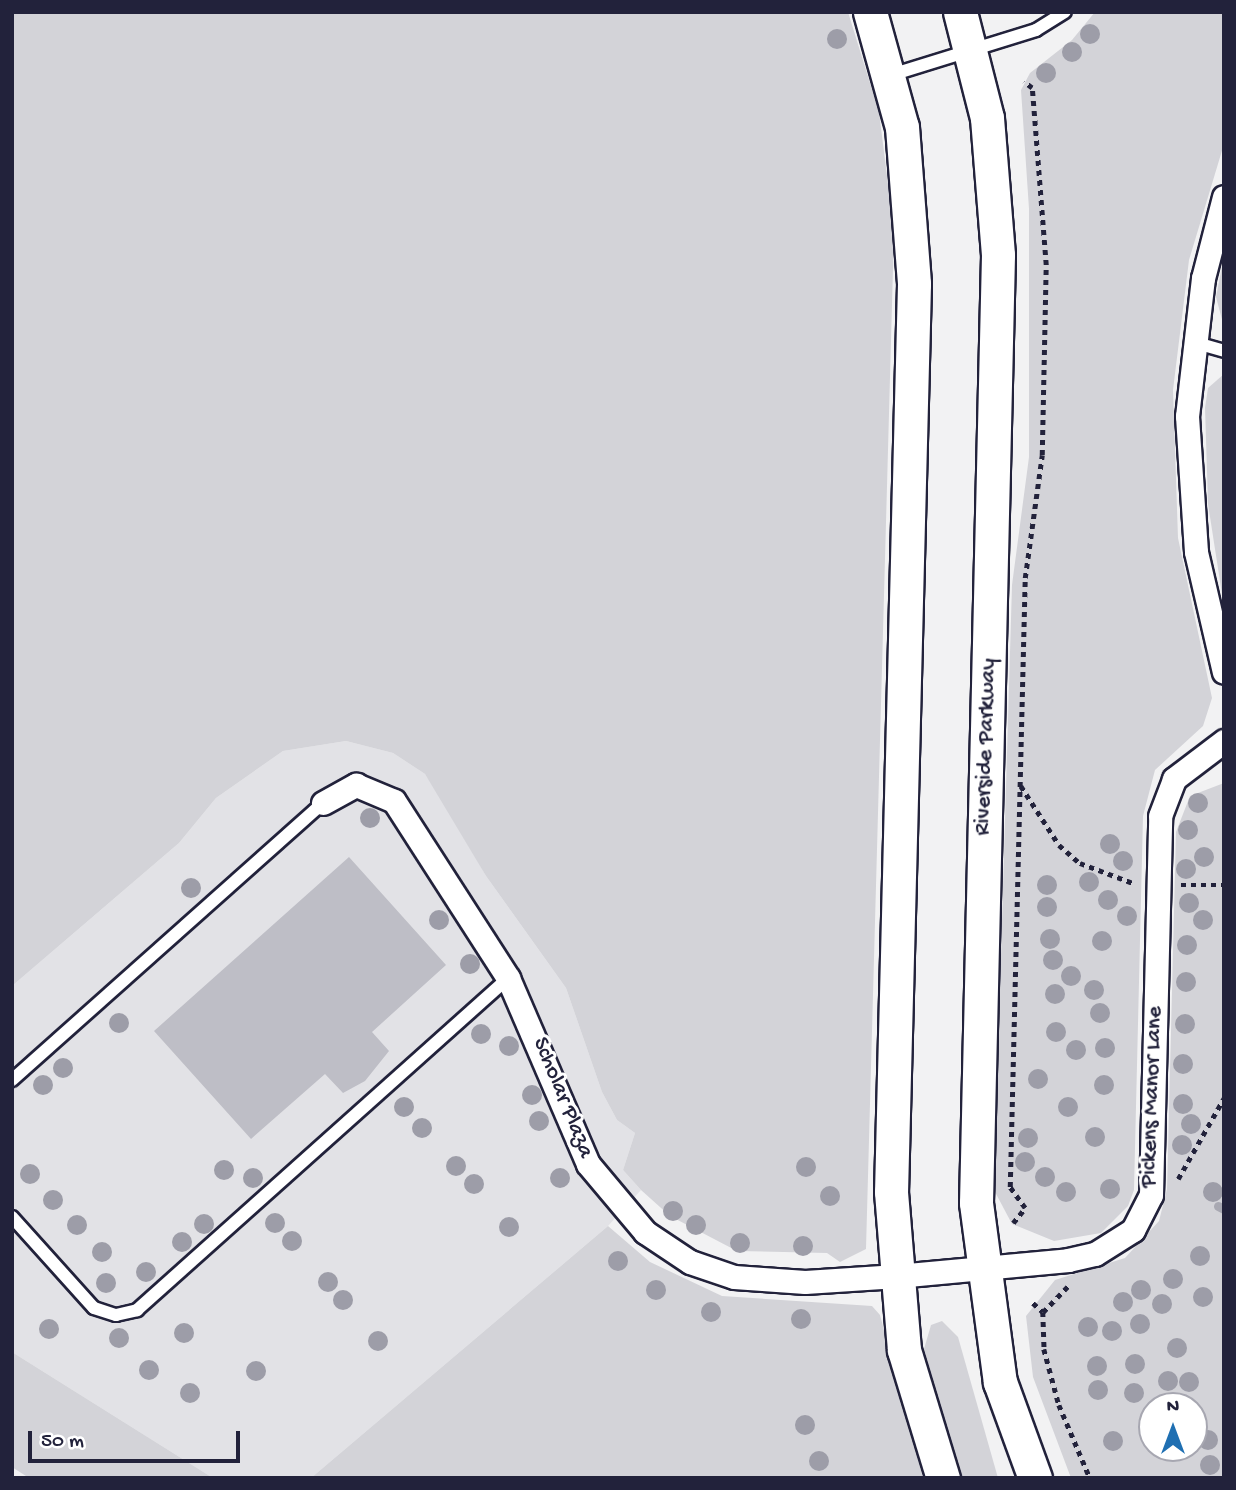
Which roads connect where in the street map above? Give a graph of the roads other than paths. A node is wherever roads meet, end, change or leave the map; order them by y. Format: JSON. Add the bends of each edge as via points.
{"nodes":[{"id":1,"x":870,"y":12,"type":"edge"},
{"id":2,"x":960,"y":12,"type":"edge"},
{"id":3,"x":1065,"y":12,"type":"edge"},
{"id":4,"x":974,"y":50,"type":"junction"},
{"id":5,"x":891,"y":75,"type":"junction"},
{"id":6,"x":1224,"y":197,"type":"edge"},
{"id":7,"x":1193,"y":342,"type":"junction"},
{"id":8,"x":1224,"y":351,"type":"edge"},
{"id":9,"x":1224,"y":672,"type":"edge"},
{"id":10,"x":1224,"y":741,"type":"edge"},
{"id":11,"x":323,"y":803,"type":"joint"},
{"id":12,"x":508,"y":978,"type":"junction"},
{"id":13,"x":12,"y":1080,"type":"edge"},
{"id":14,"x":12,"y":1217,"type":"edge"},
{"id":15,"x":982,"y":1270,"type":"junction"},
{"id":16,"x":897,"y":1276,"type":"junction"},
{"id":17,"x":943,"y":1478,"type":"edge"},
{"id":18,"x":1035,"y":1478,"type":"edge"}],
"edges":[{"from":1,"to":5,"type":"main road"},
{"from":2,"to":4,"type":"main road","name":"Riverside Parkway"},
{"from":3,"to":4,"type":"lane","via":[[1036,30]]},
{"from":4,"to":5,"type":"lane"},
{"from":4,"to":15,"type":"main road","name":"Riverside Parkway","via":[[997,201],[998,255],[976,1203]]},
{"from":5,"to":16,"type":"main road","via":[[910,176],[914,284],[891,1192]]},
{"from":6,"to":7,"type":"street"},
{"from":7,"to":8,"type":"lane"},
{"from":7,"to":9,"type":"street","via":[[1189,488],[1203,593]]},
{"from":10,"to":15,"type":"street","name":"Pickens Manor Lane","via":[[1174,779],[1164,798],[1151,1195],[1133,1230],[1095,1254]]},
{"from":11,"to":12,"type":"street","name":"Scholar Plaza","via":[[356,785],[394,801]]},
{"from":11,"to":13,"type":"lane"},
{"from":12,"to":14,"type":"lane","via":[[137,1310],[116,1315],[94,1308]]},
{"from":12,"to":16,"type":"street","name":"Scholar Plaza","via":[[588,1164],[624,1213],[656,1241],[714,1272],[761,1281]]},
{"from":15,"to":16,"type":"street","name":"Pickens Manor Lane"},
{"from":15,"to":18,"type":"main road","name":"Riverside Parkway","via":[[1000,1382]]},
{"from":16,"to":17,"type":"main road","via":[[904,1350]]}]}
